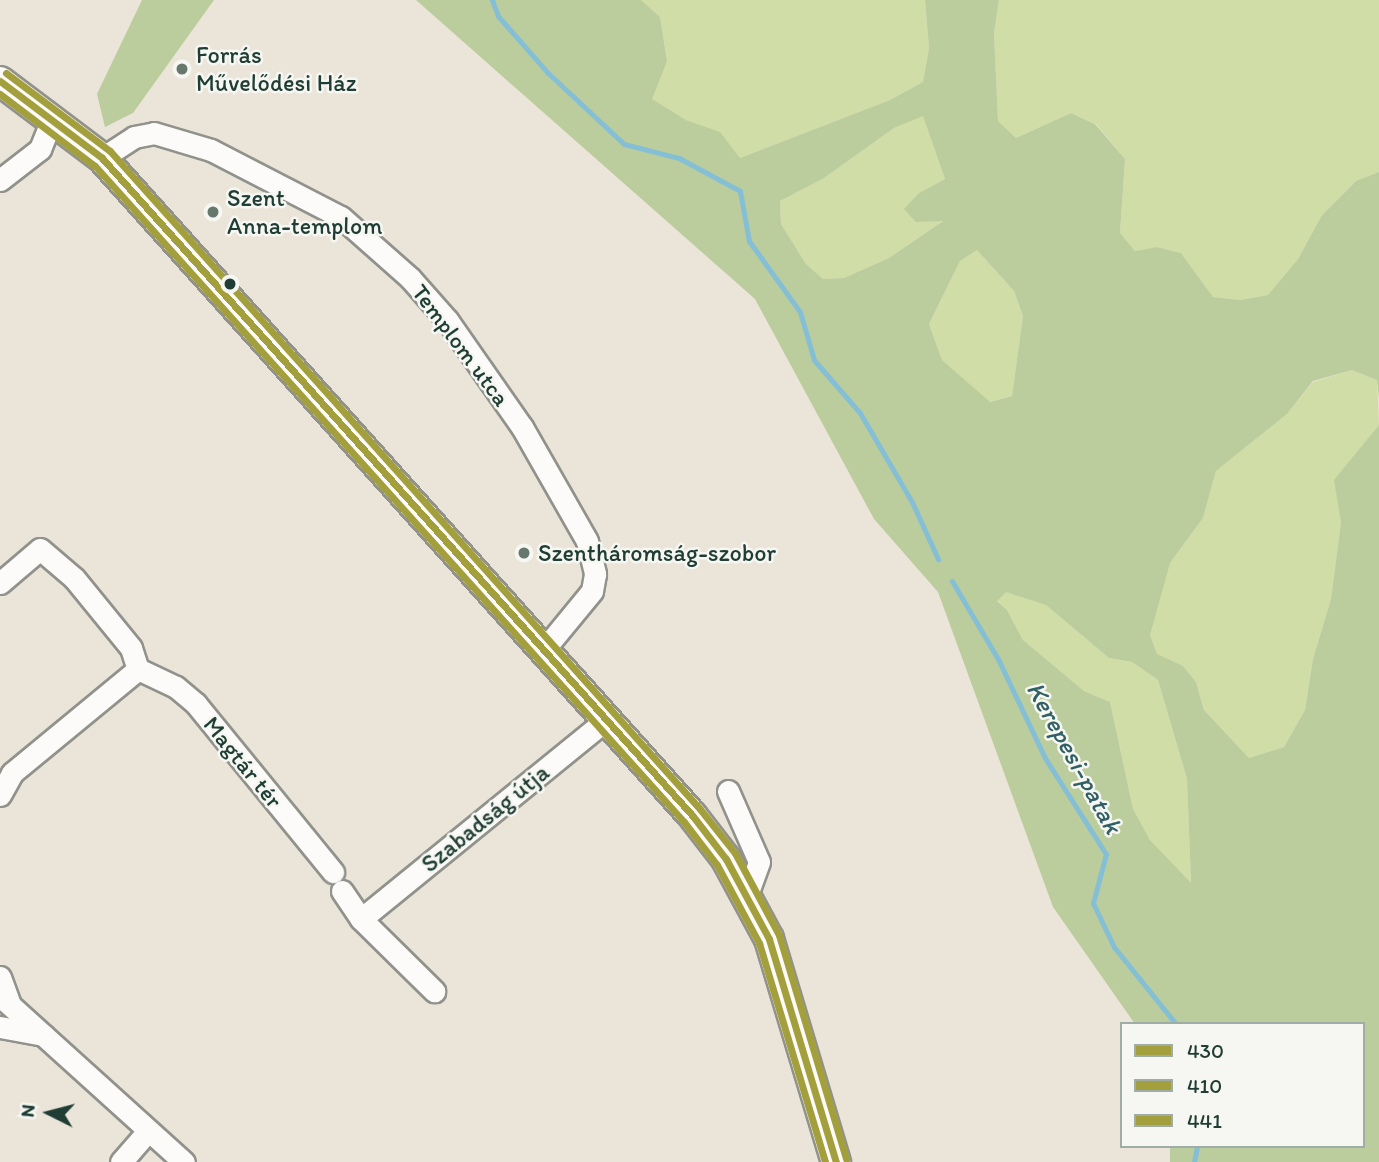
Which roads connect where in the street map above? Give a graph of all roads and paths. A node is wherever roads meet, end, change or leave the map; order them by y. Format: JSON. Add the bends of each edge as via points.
{"nodes":[{"id":1,"x":0,"y":81,"type":"edge"},
{"id":2,"x":52,"y":117,"type":"junction"},
{"id":3,"x":102,"y":158,"type":"junction"},
{"id":4,"x":0,"y":180,"type":"edge"},
{"id":5,"x":0,"y":583,"type":"edge"},
{"id":6,"x":545,"y":647,"type":"junction"},
{"id":7,"x":138,"y":669,"type":"junction"},
{"id":8,"x":608,"y":718,"type":"junction"},
{"id":9,"x":728,"y":791,"type":"dead end"},
{"id":10,"x":0,"y":795,"type":"edge"},
{"id":11,"x":747,"y":895,"type":"junction"},
{"id":12,"x":361,"y":919,"type":"junction"},
{"id":13,"x":0,"y":977,"type":"edge"},
{"id":14,"x":433,"y":991,"type":"dead end"},
{"id":15,"x":5,"y":1000,"type":"edge"},
{"id":16,"x":0,"y":1027,"type":"edge"},
{"id":17,"x":43,"y":1035,"type":"junction"},
{"id":18,"x":147,"y":1132,"type":"junction"},
{"id":19,"x":121,"y":1162,"type":"edge"},
{"id":20,"x":184,"y":1162,"type":"edge"},
{"id":21,"x":836,"y":1162,"type":"edge"}],
"edges":[{"from":1,"to":2,"type":"main road"},
{"from":2,"to":3,"type":"main road"},
{"from":2,"to":4,"type":"street","via":[[40,149]]},
{"from":3,"to":6,"type":"main road"},
{"from":3,"to":6,"type":"street","name":"Templom utca","via":[[134,137],[154,133],[211,150],[341,217],[417,286],[448,321],[522,427],[587,541],[595,574],[592,591]]},
{"from":5,"to":7,"type":"street","via":[[40,549],[100,605],[131,648]]},
{"from":6,"to":8,"type":"main road"},
{"from":7,"to":10,"type":"street","via":[[12,773]]},
{"from":7,"to":12,"type":"street","name":"Magtár tér","via":[[176,687],[196,704],[338,881]]},
{"from":8,"to":11,"type":"main road","via":[[692,815]]},
{"from":8,"to":12,"type":"street","name":"Szabadság útja"},
{"from":9,"to":11,"type":"street","via":[[759,862]]},
{"from":11,"to":21,"type":"main road","via":[[769,939]]},
{"from":12,"to":14,"type":"street"},
{"from":13,"to":15,"type":"street"},
{"from":15,"to":17,"type":"street"},
{"from":16,"to":17,"type":"street"},
{"from":17,"to":18,"type":"street"},
{"from":18,"to":19,"type":"street"},
{"from":18,"to":20,"type":"street"}]}
